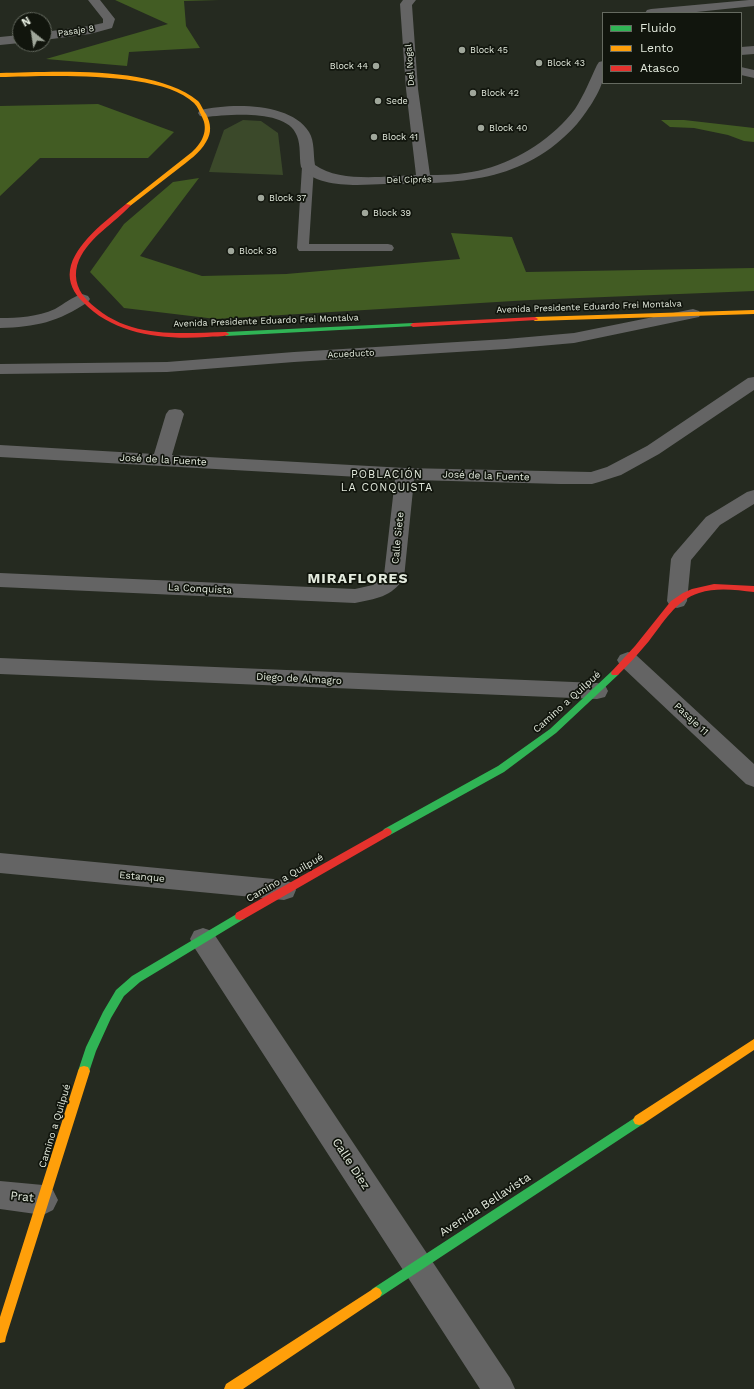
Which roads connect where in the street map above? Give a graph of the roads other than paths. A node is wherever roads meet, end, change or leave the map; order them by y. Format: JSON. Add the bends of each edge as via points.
{"nodes":[{"id":1,"x":94,"y":0,"type":"edge"},
{"id":2,"x":410,"y":0,"type":"edge"},
{"id":3,"x":754,"y":3,"type":"edge"},
{"id":4,"x":661,"y":12,"type":"edge"},
{"id":5,"x":52,"y":35,"type":"edge"},
{"id":6,"x":12,"y":39,"type":"edge"},
{"id":7,"x":0,"y":41,"type":"edge"},
{"id":8,"x":754,"y":50,"type":"edge"},
{"id":9,"x":742,"y":51,"type":"edge"},
{"id":10,"x":602,"y":67,"type":"edge"},
{"id":11,"x":742,"y":71,"type":"edge"},
{"id":12,"x":754,"y":74,"type":"edge"},
{"id":13,"x":0,"y":75,"type":"edge"},
{"id":14,"x":205,"y":113,"type":"junction"},
{"id":15,"x":308,"y":166,"type":"junction"},
{"id":16,"x":424,"y":180,"type":"junction"},
{"id":17,"x":388,"y":248,"type":"dead end"},
{"id":18,"x":82,"y":299,"type":"junction"},
{"id":19,"x":754,"y":312,"type":"edge"},
{"id":20,"x":699,"y":313,"type":"junction"},
{"id":21,"x":0,"y":323,"type":"edge"},
{"id":22,"x":0,"y":369,"type":"edge"},
{"id":23,"x":754,"y":382,"type":"edge"},
{"id":24,"x":175,"y":414,"type":"dead end"},
{"id":25,"x":0,"y":451,"type":"edge"},
{"id":26,"x":161,"y":460,"type":"junction"},
{"id":27,"x":405,"y":474,"type":"junction"},
{"id":28,"x":754,"y":496,"type":"edge"},
{"id":29,"x":394,"y":578,"type":"joint"},
{"id":30,"x":0,"y":580,"type":"edge"},
{"id":31,"x":754,"y":588,"type":"edge"},
{"id":32,"x":677,"y":601,"type":"junction"},
{"id":33,"x":628,"y":660,"type":"junction"},
{"id":34,"x":0,"y":666,"type":"edge"},
{"id":35,"x":597,"y":691,"type":"junction"},
{"id":36,"x":754,"y":778,"type":"edge"},
{"id":37,"x":0,"y":863,"type":"edge"},
{"id":38,"x":284,"y":890,"type":"junction"},
{"id":39,"x":203,"y":939,"type":"junction"},
{"id":40,"x":754,"y":1044,"type":"edge"},
{"id":41,"x":0,"y":1195,"type":"edge"},
{"id":42,"x":44,"y":1200,"type":"junction"},
{"id":43,"x":417,"y":1265,"type":"junction"},
{"id":44,"x":0,"y":1337,"type":"edge"},
{"id":45,"x":232,"y":1389,"type":"edge"},
{"id":46,"x":499,"y":1389,"type":"edge"}],
"edges":[{"from":1,"to":5,"type":"street","name":"Pasaje 8","via":[[109,19],[108,25]]},
{"from":2,"to":16,"type":"street","name":"Del Nogal","via":[[406,4],[412,89]]},
{"from":3,"to":4,"type":"street"},
{"from":6,"to":7,"type":"street"},
{"from":8,"to":9,"type":"street"},
{"from":10,"to":16,"type":"street","name":"Del Ciprés","via":[[583,106],[567,127],[532,154],[513,165],[478,176]]},
{"from":11,"to":12,"type":"street"},
{"from":13,"to":14,"type":"street","via":[[96,75],[146,80],[177,90],[196,102]]},
{"from":14,"to":15,"type":"street","via":[[246,110],[282,117],[293,122],[304,135]]},
{"from":14,"to":18,"type":"street","name":"Avenida Presidente Eduardo Frei Montalva","via":[[209,130],[204,144],[103,228],[77,259],[72,273]]},
{"from":15,"to":16,"type":"street","name":"Del Ciprés","via":[[323,177],[336,179]]},
{"from":15,"to":17,"type":"lane","via":[[303,248]]},
{"from":18,"to":20,"type":"street","name":"Avenida Presidente Eduardo Frei Montalva","via":[[101,315],[115,322],[147,332],[177,336]]},
{"from":18,"to":21,"type":"street","via":[[60,314],[43,320],[29,323]]},
{"from":19,"to":20,"type":"street","name":"Avenida Presidente Eduardo Frei Montalva"},
{"from":20,"to":22,"type":"street","name":"Acueducto","via":[[574,338],[506,344],[167,367]]},
{"from":23,"to":27,"type":"street","name":"José de la Fuente","via":[[653,450],[614,471],[592,478]]},
{"from":24,"to":26,"type":"street"},
{"from":25,"to":26,"type":"street","name":"José de la Fuente"},
{"from":26,"to":27,"type":"street","name":"José de la Fuente"},
{"from":27,"to":29,"type":"street","name":"Calle Siete"},
{"from":28,"to":32,"type":"street","via":[[713,521],[681,559]]},
{"from":29,"to":30,"type":"street","name":"La Conquista","via":[[379,591],[355,596]]},
{"from":31,"to":32,"type":"street","name":"Camino a Quilpué","via":[[712,587],[694,592]]},
{"from":32,"to":33,"type":"street","name":"Camino a Quilpué"},
{"from":33,"to":35,"type":"street","name":"Camino a Quilpué"},
{"from":33,"to":36,"type":"street","name":"Pasaje 11"},
{"from":34,"to":35,"type":"street","name":"Diego de Almagro"},
{"from":35,"to":38,"type":"street","name":"Camino a Quilpué","via":[[553,731],[501,769]]},
{"from":37,"to":38,"type":"street","name":"Estanque"},
{"from":38,"to":39,"type":"street","name":"Camino a Quilpué"},
{"from":39,"to":42,"type":"street","name":"Camino a Quilpué","via":[[136,979],[120,993],[110,1009],[90,1051]]},
{"from":39,"to":43,"type":"street","name":"Calle Diez"},
{"from":40,"to":43,"type":"street","name":"Avenida Bellavista"},
{"from":41,"to":42,"type":"street","name":"Prat"},
{"from":42,"to":44,"type":"street","name":"Camino a Quilpué"},
{"from":43,"to":45,"type":"street","name":"Avenida Bellavista"},
{"from":43,"to":46,"type":"street","name":"Calle Diez"}]}
